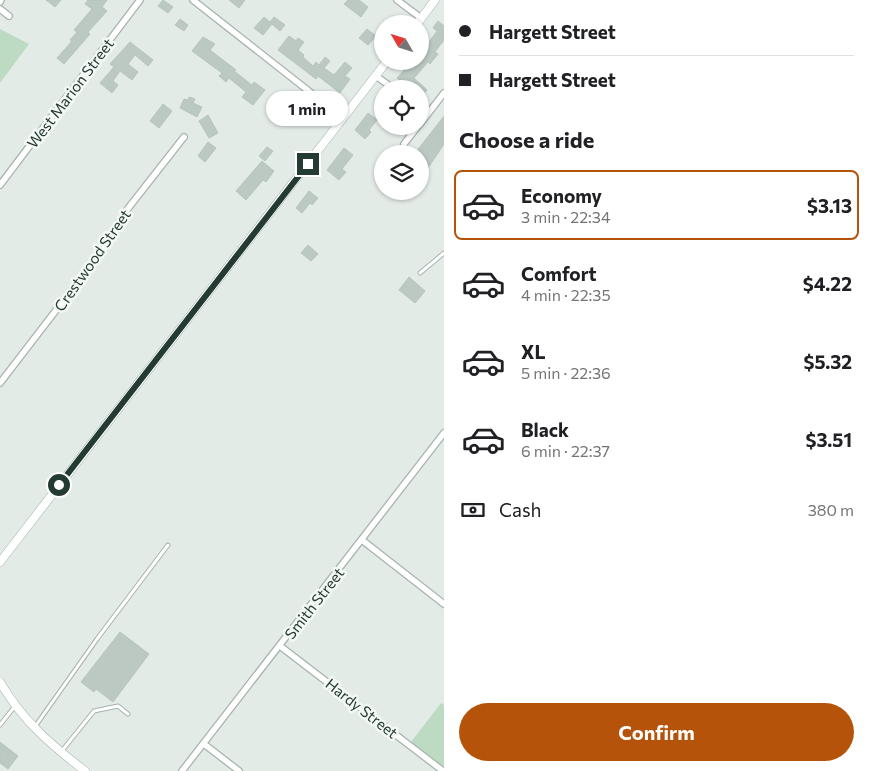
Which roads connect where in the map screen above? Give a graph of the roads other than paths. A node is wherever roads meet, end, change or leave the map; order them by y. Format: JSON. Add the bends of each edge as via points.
{"nodes":[{"id":1,"x":140,"y":0,"type":"edge"},
{"id":2,"x":193,"y":0,"type":"edge"},
{"id":3,"x":397,"y":0,"type":"edge"},
{"id":4,"x":435,"y":0,"type":"edge"},
{"id":5,"x":0,"y":9,"type":"edge"},
{"id":6,"x":413,"y":15,"type":"edge"},
{"id":7,"x":424,"y":15,"type":"edge"},
{"id":8,"x":8,"y":16,"type":"dead end"},
{"id":9,"x":381,"y":70,"type":"edge"},
{"id":10,"x":376,"y":76,"type":"junction"},
{"id":11,"x":382,"y":80,"type":"edge"},
{"id":12,"x":444,"y":93,"type":"edge"},
{"id":13,"x":429,"y":113,"type":"edge"},
{"id":14,"x":344,"y":118,"type":"junction"},
{"id":15,"x":411,"y":135,"type":"edge"},
{"id":16,"x":184,"y":137,"type":"dead end"},
{"id":17,"x":404,"y":144,"type":"dead end"},
{"id":18,"x":0,"y":185,"type":"edge"},
{"id":19,"x":444,"y":253,"type":"edge"},
{"id":20,"x":420,"y":273,"type":"dead end"},
{"id":21,"x":0,"y":383,"type":"edge"},
{"id":22,"x":444,"y":433,"type":"edge"},
{"id":23,"x":362,"y":540,"type":"junction"},
{"id":24,"x":168,"y":546,"type":"dead end"},
{"id":25,"x":0,"y":562,"type":"edge"},
{"id":26,"x":444,"y":604,"type":"edge"},
{"id":27,"x":280,"y":646,"type":"junction"},
{"id":28,"x":0,"y":682,"type":"edge"},
{"id":29,"x":15,"y":706,"type":"junction"},
{"id":30,"x":128,"y":714,"type":"dead end"},
{"id":31,"x":0,"y":725,"type":"edge"},
{"id":32,"x":34,"y":728,"type":"junction"},
{"id":33,"x":204,"y":744,"type":"junction"},
{"id":34,"x":60,"y":752,"type":"junction"},
{"id":35,"x":85,"y":771,"type":"edge"},
{"id":36,"x":182,"y":771,"type":"edge"},
{"id":37,"x":239,"y":771,"type":"edge"},
{"id":38,"x":443,"y":771,"type":"edge"}],
"edges":[{"from":1,"to":18,"type":"street","name":"West Marion Street"},
{"from":2,"to":14,"type":"street"},
{"from":3,"to":6,"type":"street"},
{"from":4,"to":7,"type":"street"},
{"from":5,"to":8,"type":"street"},
{"from":9,"to":10,"type":"street"},
{"from":10,"to":11,"type":"street"},
{"from":10,"to":14,"type":"street"},
{"from":12,"to":13,"type":"street"},
{"from":14,"to":25,"type":"street"},
{"from":15,"to":17,"type":"street"},
{"from":16,"to":21,"type":"street","name":"Crestwood Street"},
{"from":19,"to":20,"type":"lane"},
{"from":22,"to":23,"type":"street","name":"Smith Street"},
{"from":23,"to":26,"type":"street"},
{"from":23,"to":27,"type":"street","name":"Smith Street"},
{"from":24,"to":32,"type":"lane"},
{"from":27,"to":33,"type":"street","name":"Smith Street"},
{"from":27,"to":38,"type":"street","name":"Hardy Street"},
{"from":28,"to":29,"type":"street"},
{"from":29,"to":31,"type":"lane"},
{"from":29,"to":32,"type":"street"},
{"from":30,"to":34,"type":"lane","via":[[118,706],[94,711]]},
{"from":32,"to":34,"type":"street"},
{"from":33,"to":36,"type":"street","name":"Smith Street"},
{"from":33,"to":37,"type":"street"},
{"from":34,"to":35,"type":"street"}]}
